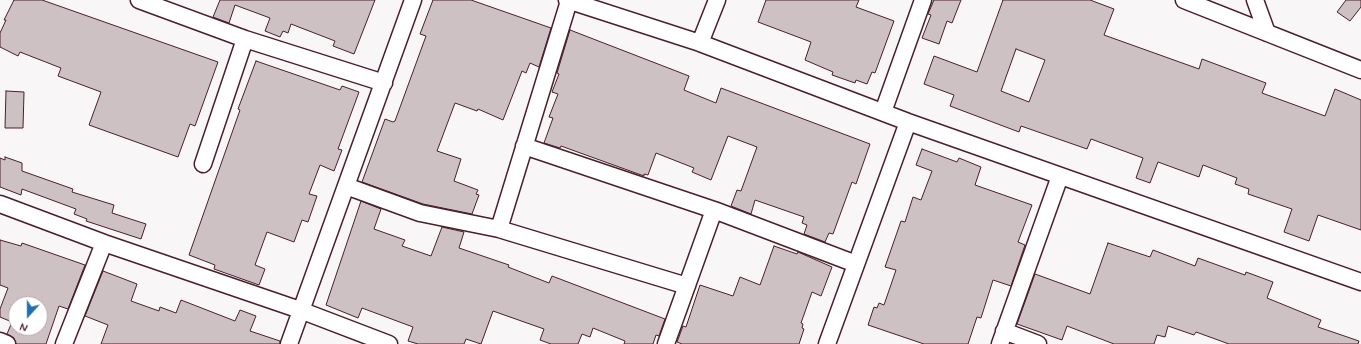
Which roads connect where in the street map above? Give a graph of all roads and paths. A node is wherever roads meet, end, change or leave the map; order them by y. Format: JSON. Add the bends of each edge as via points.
{"nodes":[{"id":1,"x":139,"y":0,"type":"edge"},
{"id":2,"x":413,"y":0,"type":"edge"},
{"id":3,"x":568,"y":0,"type":"edge"},
{"id":4,"x":717,"y":0,"type":"edge"},
{"id":5,"x":923,"y":0,"type":"edge"},
{"id":6,"x":1184,"y":0,"type":"edge"},
{"id":7,"x":1255,"y":0,"type":"edge"},
{"id":8,"x":1267,"y":32,"type":"junction"},
{"id":9,"x":245,"y":39,"type":"junction"},
{"id":10,"x":700,"y":43,"type":"junction"},
{"id":11,"x":1361,"y":70,"type":"edge"},
{"id":12,"x":384,"y":83,"type":"junction"},
{"id":13,"x":883,"y":112,"type":"junction"},
{"id":14,"x":908,"y":122,"type":"junction"},
{"id":15,"x":524,"y":146,"type":"junction"},
{"id":16,"x":203,"y":164,"type":"dead end"},
{"id":17,"x":1060,"y":176,"type":"junction"},
{"id":18,"x":346,"y":186,"type":"junction"},
{"id":19,"x":0,"y":204,"type":"edge"},
{"id":20,"x":714,"y":210,"type":"junction"},
{"id":21,"x":499,"y":229,"type":"junction"},
{"id":22,"x":104,"y":243,"type":"junction"},
{"id":23,"x":856,"y":264,"type":"junction"},
{"id":24,"x":1361,"y":282,"type":"edge"},
{"id":25,"x":687,"y":286,"type":"junction"},
{"id":26,"x":300,"y":310,"type":"junction"},
{"id":27,"x":1002,"y":338,"type":"edge"},
{"id":28,"x":0,"y":341,"type":"edge"},
{"id":29,"x":7,"y":344,"type":"edge"},
{"id":30,"x":64,"y":344,"type":"edge"},
{"id":31,"x":288,"y":344,"type":"edge"},
{"id":32,"x":389,"y":344,"type":"edge"},
{"id":33,"x":666,"y":344,"type":"edge"},
{"id":34,"x":827,"y":344,"type":"edge"},
{"id":35,"x":1038,"y":344,"type":"edge"}],
"edges":[{"from":1,"to":9,"type":"street"},
{"from":2,"to":12,"type":"street"},
{"from":3,"to":10,"type":"street"},
{"from":3,"to":15,"type":"street"},
{"from":4,"to":10,"type":"street"},
{"from":5,"to":13,"type":"street"},
{"from":6,"to":8,"type":"street"},
{"from":7,"to":8,"type":"street"},
{"from":8,"to":11,"type":"street"},
{"from":9,"to":12,"type":"street"},
{"from":9,"to":16,"type":"street"},
{"from":10,"to":13,"type":"street"},
{"from":12,"to":18,"type":"street"},
{"from":13,"to":14,"type":"street"},
{"from":14,"to":17,"type":"street"},
{"from":14,"to":23,"type":"street"},
{"from":15,"to":20,"type":"street"},
{"from":15,"to":21,"type":"street"},
{"from":17,"to":24,"type":"street"},
{"from":17,"to":27,"type":"street"},
{"from":18,"to":21,"type":"street","via":[[420,213]]},
{"from":18,"to":26,"type":"street"},
{"from":19,"to":22,"type":"street"},
{"from":20,"to":23,"type":"street"},
{"from":20,"to":25,"type":"street"},
{"from":21,"to":25,"type":"street"},
{"from":22,"to":26,"type":"street"},
{"from":22,"to":30,"type":"street"},
{"from":23,"to":34,"type":"street"},
{"from":25,"to":33,"type":"street"},
{"from":26,"to":31,"type":"street"},
{"from":26,"to":32,"type":"street"},
{"from":27,"to":35,"type":"street"},
{"from":28,"to":29,"type":"street"}]}
